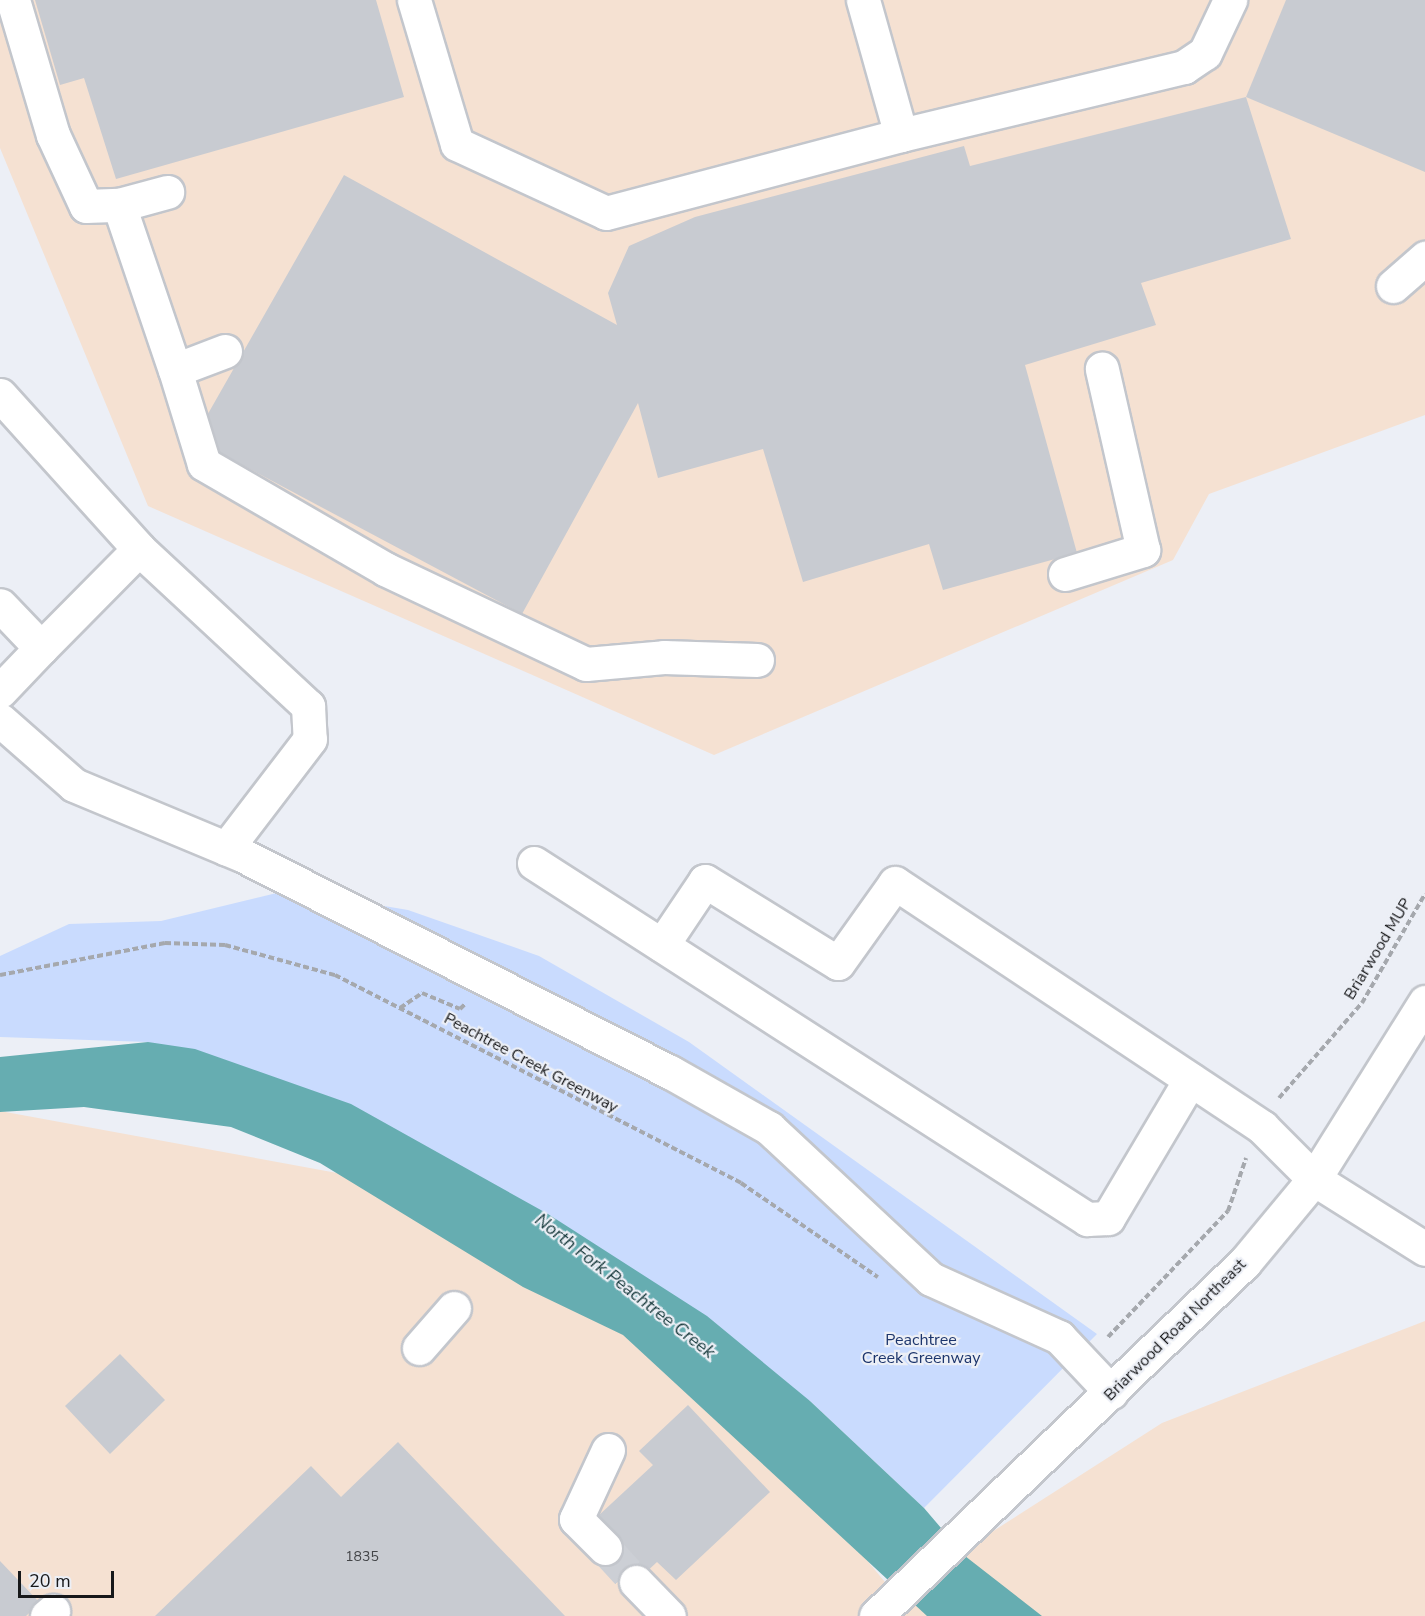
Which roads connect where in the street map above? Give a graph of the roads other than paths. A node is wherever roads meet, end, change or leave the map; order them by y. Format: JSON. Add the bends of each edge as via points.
{"nodes":[{"id":1,"x":13,"y":0,"type":"edge"},
{"id":2,"x":414,"y":0,"type":"edge"},
{"id":3,"x":862,"y":0,"type":"edge"},
{"id":4,"x":1230,"y":0,"type":"edge"},
{"id":5,"x":901,"y":135,"type":"junction"},
{"id":6,"x":167,"y":192,"type":"dead end"},
{"id":7,"x":119,"y":206,"type":"junction"},
{"id":8,"x":1425,"y":258,"type":"edge"},
{"id":9,"x":1393,"y":286,"type":"dead end"},
{"id":10,"x":225,"y":351,"type":"dead end"},
{"id":11,"x":175,"y":369,"type":"junction"},
{"id":12,"x":1102,"y":369,"type":"dead end"},
{"id":13,"x":0,"y":396,"type":"edge"},
{"id":14,"x":139,"y":549,"type":"junction"},
{"id":15,"x":1065,"y":574,"type":"dead end"},
{"id":16,"x":0,"y":605,"type":"edge"},
{"id":17,"x":41,"y":648,"type":"junction"},
{"id":18,"x":757,"y":660,"type":"dead end"},
{"id":19,"x":0,"y":691,"type":"edge"},
{"id":20,"x":0,"y":720,"type":"edge"},
{"id":21,"x":226,"y":849,"type":"junction"},
{"id":22,"x":534,"y":863,"type":"dead end"},
{"id":23,"x":662,"y":945,"type":"junction"},
{"id":24,"x":1425,"y":1002,"type":"edge"},
{"id":25,"x":1190,"y":1080,"type":"junction"},
{"id":26,"x":1314,"y":1179,"type":"junction"},
{"id":27,"x":1425,"y":1249,"type":"edge"},
{"id":28,"x":454,"y":1308,"type":"dead end"},
{"id":29,"x":419,"y":1348,"type":"dead end"},
{"id":30,"x":1112,"y":1392,"type":"junction"},
{"id":31,"x":608,"y":1450,"type":"dead end"},
{"id":32,"x":605,"y":1548,"type":"tunnel mouth"},
{"id":33,"x":636,"y":1582,"type":"tunnel mouth"},
{"id":34,"x":669,"y":1616,"type":"edge"},
{"id":35,"x":876,"y":1616,"type":"edge"}],
"edges":[{"from":1,"to":7,"type":"street","via":[[53,135],[86,206]]},
{"from":2,"to":5,"type":"street","via":[[457,144],[606,213]]},
{"from":3,"to":5,"type":"street"},
{"from":4,"to":5,"type":"street","via":[[1205,53],[1185,67]]},
{"from":6,"to":7,"type":"street"},
{"from":7,"to":11,"type":"street"},
{"from":8,"to":9,"type":"street"},
{"from":10,"to":11,"type":"street"},
{"from":11,"to":18,"type":"street","via":[[204,464],[385,569],[586,664],[664,657]]},
{"from":12,"to":15,"type":"street","via":[[1143,550]]},
{"from":13,"to":14,"type":"street"},
{"from":14,"to":17,"type":"street"},
{"from":14,"to":21,"type":"street","via":[[296,690],[310,712],[310,739]]},
{"from":16,"to":17,"type":"street"},
{"from":17,"to":19,"type":"street"},
{"from":20,"to":21,"type":"street","via":[[74,785]]},
{"from":21,"to":30,"type":"street","via":[[670,1072],[769,1128],[931,1279],[1059,1337]]},
{"from":22,"to":23,"type":"street"},
{"from":23,"to":25,"type":"street","via":[[705,881],[838,963],[895,884]]},
{"from":23,"to":25,"type":"street","via":[[1087,1219],[1108,1218]]},
{"from":24,"to":26,"type":"street","name":"Briarwood Road Northeast"},
{"from":25,"to":26,"type":"street","via":[[1262,1127]]},
{"from":26,"to":27,"type":"street"},
{"from":26,"to":30,"type":"street","name":"Briarwood Road Northeast","via":[[1245,1262]]},
{"from":28,"to":29,"type":"street"},
{"from":30,"to":35,"type":"street","name":"Briarwood Road Northeast"},
{"from":31,"to":32,"type":"street","via":[[576,1519]]},
{"from":33,"to":34,"type":"street"}]}
